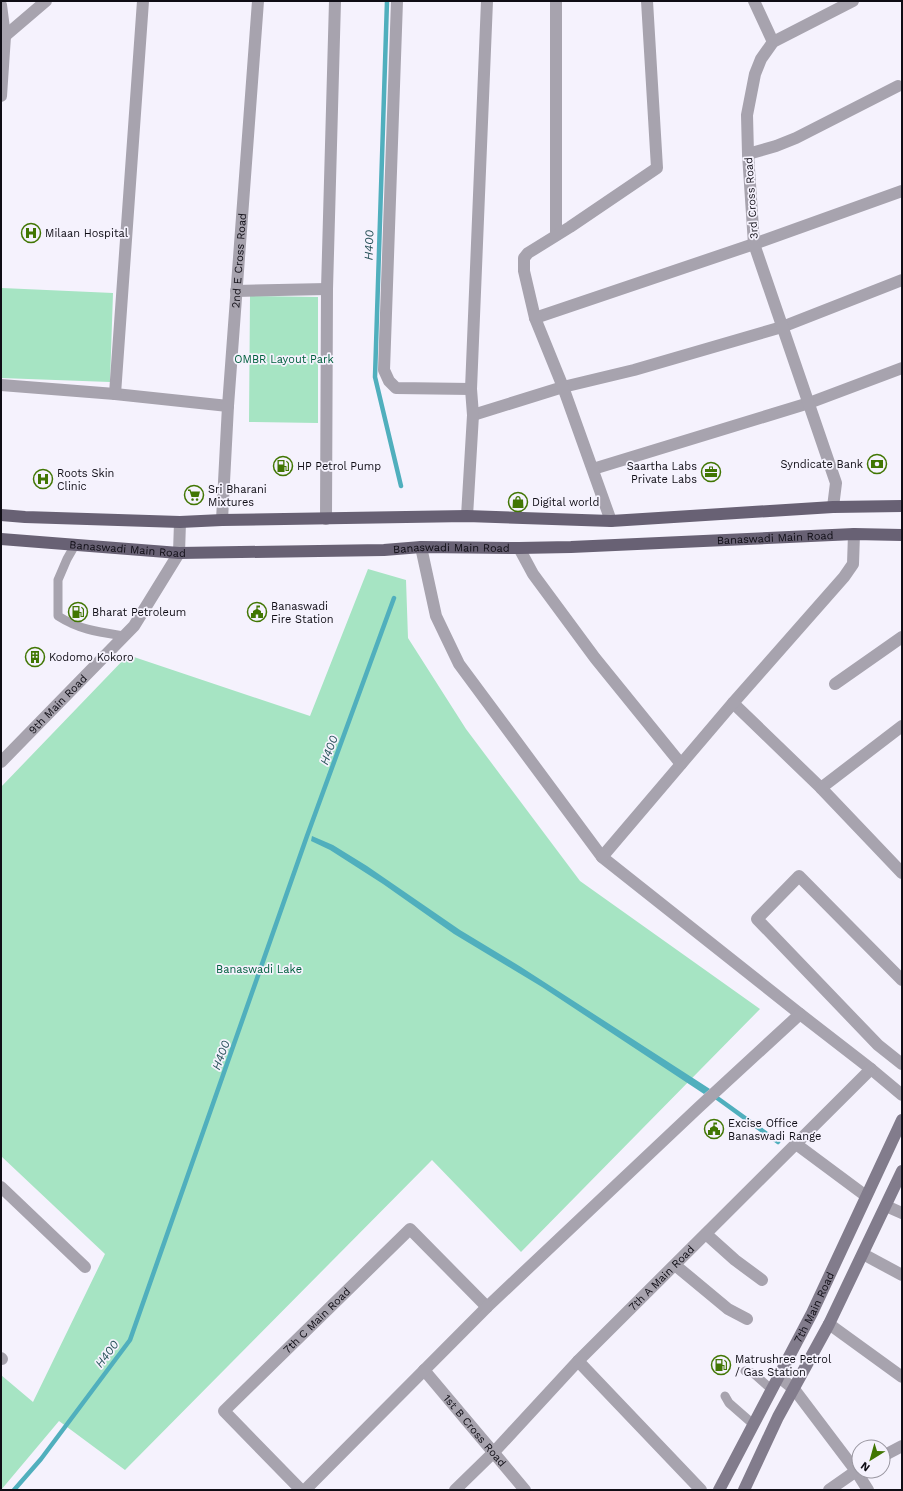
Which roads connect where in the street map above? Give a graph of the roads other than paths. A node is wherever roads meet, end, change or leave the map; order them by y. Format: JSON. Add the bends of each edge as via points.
{"nodes":[{"id":1,"x":46,"y":1,"type":"edge"},
{"id":2,"x":143,"y":1,"type":"edge"},
{"id":3,"x":258,"y":1,"type":"edge"},
{"id":4,"x":335,"y":1,"type":"edge"},
{"id":5,"x":397,"y":1,"type":"edge"},
{"id":6,"x":487,"y":1,"type":"edge"},
{"id":7,"x":556,"y":1,"type":"edge"},
{"id":8,"x":647,"y":1,"type":"edge"},
{"id":9,"x":754,"y":1,"type":"edge"},
{"id":10,"x":853,"y":1,"type":"edge"},
{"id":11,"x":1,"y":5,"type":"edge"},
{"id":12,"x":833,"y":6,"type":"edge"},
{"id":13,"x":2,"y":22,"type":"edge"},
{"id":14,"x":5,"y":36,"type":"junction"},
{"id":15,"x":773,"y":42,"type":"junction"},
{"id":16,"x":898,"y":86,"type":"dead end"},
{"id":17,"x":1,"y":96,"type":"edge"},
{"id":18,"x":748,"y":154,"type":"junction"},
{"id":19,"x":902,"y":191,"type":"edge"},
{"id":20,"x":556,"y":235,"type":"junction"},
{"id":21,"x":754,"y":244,"type":"junction"},
{"id":22,"x":902,"y":280,"type":"edge"},
{"id":23,"x":327,"y":289,"type":"junction"},
{"id":24,"x":236,"y":291,"type":"junction"},
{"id":25,"x":535,"y":318,"type":"junction"},
{"id":26,"x":782,"y":327,"type":"junction"},
{"id":27,"x":902,"y":368,"type":"edge"},
{"id":28,"x":1,"y":386,"type":"edge"},
{"id":29,"x":563,"y":387,"type":"junction"},
{"id":30,"x":471,"y":388,"type":"junction"},
{"id":31,"x":115,"y":394,"type":"junction"},
{"id":32,"x":809,"y":403,"type":"junction"},
{"id":33,"x":228,"y":406,"type":"junction"},
{"id":34,"x":473,"y":415,"type":"junction"},
{"id":35,"x":593,"y":469,"type":"junction"},
{"id":36,"x":902,"y":506,"type":"edge"},
{"id":37,"x":833,"y":507,"type":"junction"},
{"id":38,"x":1,"y":515,"type":"edge"},
{"id":39,"x":467,"y":516,"type":"junction"},
{"id":40,"x":326,"y":519,"type":"junction"},
{"id":41,"x":222,"y":520,"type":"junction"},
{"id":42,"x":611,"y":521,"type":"junction"},
{"id":43,"x":180,"y":522,"type":"junction"},
{"id":44,"x":854,"y":534,"type":"junction"},
{"id":45,"x":902,"y":535,"type":"edge"},
{"id":46,"x":1,"y":538,"type":"edge"},
{"id":47,"x":74,"y":545,"type":"junction"},
{"id":48,"x":421,"y":547,"type":"junction"},
{"id":49,"x":519,"y":548,"type":"junction"},
{"id":50,"x":179,"y":553,"type":"junction"},
{"id":51,"x":124,"y":636,"type":"junction"},
{"id":52,"x":902,"y":637,"type":"edge"},
{"id":53,"x":835,"y":684,"type":"dead end"},
{"id":54,"x":733,"y":703,"type":"junction"},
{"id":55,"x":900,"y":731,"type":"edge"},
{"id":56,"x":1,"y":762,"type":"edge"},
{"id":57,"x":681,"y":764,"type":"junction"},
{"id":58,"x":821,"y":788,"type":"junction"},
{"id":59,"x":602,"y":857,"type":"junction"},
{"id":60,"x":902,"y":873,"type":"edge"},
{"id":61,"x":902,"y":980,"type":"edge"},
{"id":62,"x":800,"y":1014,"type":"junction"},
{"id":63,"x":902,"y":1064,"type":"edge"},
{"id":64,"x":871,"y":1069,"type":"junction"},
{"id":65,"x":902,"y":1095,"type":"edge"},
{"id":66,"x":902,"y":1120,"type":"edge"},
{"id":67,"x":796,"y":1144,"type":"junction"},
{"id":68,"x":902,"y":1171,"type":"edge"},
{"id":69,"x":1,"y":1187,"type":"edge"},
{"id":70,"x":866,"y":1196,"type":"junction"},
{"id":71,"x":886,"y":1206,"type":"junction"},
{"id":72,"x":902,"y":1214,"type":"edge"},
{"id":73,"x":706,"y":1234,"type":"junction"},
{"id":74,"x":864,"y":1254,"type":"junction"},
{"id":75,"x":675,"y":1264,"type":"junction"},
{"id":76,"x":85,"y":1267,"type":"dead end"},
{"id":77,"x":902,"y":1275,"type":"edge"},
{"id":78,"x":762,"y":1280,"type":"dead end"},
{"id":79,"x":487,"y":1307,"type":"junction"},
{"id":80,"x":747,"y":1319,"type":"dead end"},
{"id":81,"x":829,"y":1324,"type":"junction"},
{"id":82,"x":578,"y":1361,"type":"junction"},
{"id":83,"x":424,"y":1370,"type":"junction"},
{"id":84,"x":745,"y":1371,"type":"dead end"},
{"id":85,"x":778,"y":1376,"type":"junction"},
{"id":86,"x":902,"y":1377,"type":"edge"},
{"id":87,"x":772,"y":1389,"type":"junction"},
{"id":88,"x":794,"y":1389,"type":"junction"},
{"id":89,"x":725,"y":1396,"type":"dead end"},
{"id":90,"x":753,"y":1424,"type":"junction"},
{"id":91,"x":902,"y":1446,"type":"edge"},
{"id":92,"x":494,"y":1452,"type":"junction"},
{"id":93,"x":891,"y":1452,"type":"edge"},
{"id":94,"x":851,"y":1461,"type":"edge"},
{"id":95,"x":851,"y":1475,"type":"edge"},
{"id":96,"x":862,"y":1479,"type":"edge"},
{"id":97,"x":301,"y":1490,"type":"edge"},
{"id":98,"x":305,"y":1490,"type":"edge"},
{"id":99,"x":455,"y":1490,"type":"edge"},
{"id":100,"x":525,"y":1490,"type":"edge"},
{"id":101,"x":701,"y":1490,"type":"edge"},
{"id":102,"x":718,"y":1490,"type":"edge"},
{"id":103,"x":744,"y":1490,"type":"edge"},
{"id":104,"x":829,"y":1490,"type":"edge"},
{"id":105,"x":868,"y":1490,"type":"edge"}],
"edges":[{"from":1,"to":14,"type":"street"},
{"from":2,"to":31,"type":"street"},
{"from":3,"to":24,"type":"street","name":"2nd E Cross Road"},
{"from":4,"to":23,"type":"street"},
{"from":5,"to":30,"type":"street","via":[[384,370],[396,388]]},
{"from":6,"to":30,"type":"street"},
{"from":7,"to":20,"type":"street"},
{"from":8,"to":20,"type":"street","via":[[657,168]]},
{"from":9,"to":15,"type":"street"},
{"from":10,"to":12,"type":"street","name":"3rd Cross Road"},
{"from":11,"to":13,"type":"street"},
{"from":12,"to":15,"type":"street","name":"3rd Cross Road"},
{"from":13,"to":14,"type":"street"},
{"from":14,"to":17,"type":"street"},
{"from":15,"to":18,"type":"street","name":"3rd Cross Road","via":[[761,59],[750,96],[747,115]]},
{"from":16,"to":18,"type":"street","via":[[796,138]]},
{"from":18,"to":21,"type":"street","name":"3rd Cross Road"},
{"from":19,"to":21,"type":"street"},
{"from":20,"to":25,"type":"street","via":[[524,258],[524,271]]},
{"from":21,"to":25,"type":"street"},
{"from":21,"to":26,"type":"street","name":"3rd Cross Road"},
{"from":22,"to":26,"type":"street"},
{"from":23,"to":24,"type":"street"},
{"from":23,"to":40,"type":"street"},
{"from":24,"to":33,"type":"street","name":"2nd E Cross Road"},
{"from":25,"to":29,"type":"street"},
{"from":26,"to":29,"type":"street","via":[[634,370]]},
{"from":26,"to":32,"type":"street","name":"3rd Cross Road"},
{"from":27,"to":32,"type":"street"},
{"from":28,"to":31,"type":"street"},
{"from":29,"to":34,"type":"street"},
{"from":29,"to":35,"type":"street"},
{"from":30,"to":34,"type":"street"},
{"from":31,"to":33,"type":"street"},
{"from":32,"to":35,"type":"street"},
{"from":32,"to":37,"type":"street","name":"3rd Cross Road","via":[[836,483]]},
{"from":33,"to":41,"type":"street","name":"2nd E Cross Road"},
{"from":34,"to":39,"type":"street"},
{"from":35,"to":42,"type":"street"},
{"from":36,"to":37,"type":"main road"},
{"from":37,"to":42,"type":"main road"},
{"from":38,"to":43,"type":"main road","via":[[26,518]]},
{"from":39,"to":40,"type":"main road"},
{"from":39,"to":42,"type":"main road"},
{"from":40,"to":41,"type":"main road"},
{"from":41,"to":43,"type":"main road"},
{"from":43,"to":50,"type":"street","name":"9th Main Road"},
{"from":44,"to":45,"type":"main road","name":"Banaswadi Main Road"},
{"from":44,"to":49,"type":"main road","name":"Banaswadi Main Road"},
{"from":44,"to":54,"type":"street","via":[[853,564]]},
{"from":46,"to":47,"type":"main road","name":"Banaswadi Main Road"},
{"from":47,"to":50,"type":"main road","name":"Banaswadi Main Road"},
{"from":47,"to":51,"type":"lane","via":[[58,580],[58,616],[72,625]]},
{"from":48,"to":49,"type":"main road","name":"Banaswadi Main Road"},
{"from":48,"to":50,"type":"main road","name":"Banaswadi Main Road","via":[[384,550]]},
{"from":48,"to":59,"type":"street","via":[[436,616],[459,664]]},
{"from":49,"to":57,"type":"street","via":[[532,574],[582,641]]},
{"from":50,"to":51,"type":"street","name":"9th Main Road","via":[[134,626]]},
{"from":51,"to":56,"type":"street","name":"9th Main Road"},
{"from":52,"to":53,"type":"street"},
{"from":54,"to":57,"type":"street"},
{"from":54,"to":58,"type":"street"},
{"from":55,"to":58,"type":"street"},
{"from":57,"to":59,"type":"street"},
{"from":58,"to":60,"type":"street"},
{"from":59,"to":62,"type":"street"},
{"from":61,"to":63,"type":"street","via":[[799,876],[757,919],[878,1045]]},
{"from":62,"to":64,"type":"street"},
{"from":62,"to":79,"type":"street"},
{"from":64,"to":65,"type":"street"},
{"from":64,"to":67,"type":"street","name":"7th A Main Road"},
{"from":66,"to":70,"type":"main road","name":"7th Main Road"},
{"from":67,"to":70,"type":"street"},
{"from":67,"to":73,"type":"street","name":"7th A Main Road"},
{"from":68,"to":71,"type":"main road","name":"7th Main Road"},
{"from":69,"to":76,"type":"street"},
{"from":70,"to":85,"type":"main road","name":"7th Main Road","via":[[812,1313]]},
{"from":71,"to":72,"type":"street"},
{"from":71,"to":74,"type":"main road","name":"7th Main Road"},
{"from":73,"to":75,"type":"street","name":"7th A Main Road"},
{"from":73,"to":78,"type":"street","via":[[734,1260]]},
{"from":74,"to":77,"type":"street"},
{"from":74,"to":81,"type":"main road","name":"7th Main Road"},
{"from":75,"to":80,"type":"street","via":[[728,1309]]},
{"from":75,"to":82,"type":"street","name":"7th A Main Road"},
{"from":79,"to":83,"type":"street"},
{"from":79,"to":97,"type":"street","name":"7th C Main Road","via":[[410,1229],[224,1411]]},
{"from":81,"to":86,"type":"street"},
{"from":81,"to":88,"type":"main road","name":"7th Main Road"},
{"from":82,"to":92,"type":"street","name":"7th A Main Road"},
{"from":82,"to":101,"type":"street"},
{"from":83,"to":92,"type":"street","name":"1st B Cross Road"},
{"from":83,"to":98,"type":"street"},
{"from":84,"to":87,"type":"lane","via":[[753,1373]]},
{"from":85,"to":87,"type":"main road","name":"7th Main Road"},
{"from":85,"to":88,"type":"street"},
{"from":87,"to":90,"type":"main road","name":"7th Main Road"},
{"from":88,"to":94,"type":"street"},
{"from":88,"to":103,"type":"main road","name":"7th Main Road"},
{"from":89,"to":90,"type":"lane","via":[[729,1403]]},
{"from":90,"to":102,"type":"main road","name":"7th Main Road"},
{"from":91,"to":93,"type":"street"},
{"from":92,"to":99,"type":"street","name":"7th A Main Road"},
{"from":92,"to":100,"type":"street","name":"1st B Cross Road"},
{"from":95,"to":104,"type":"street"},
{"from":96,"to":105,"type":"street"}]}
